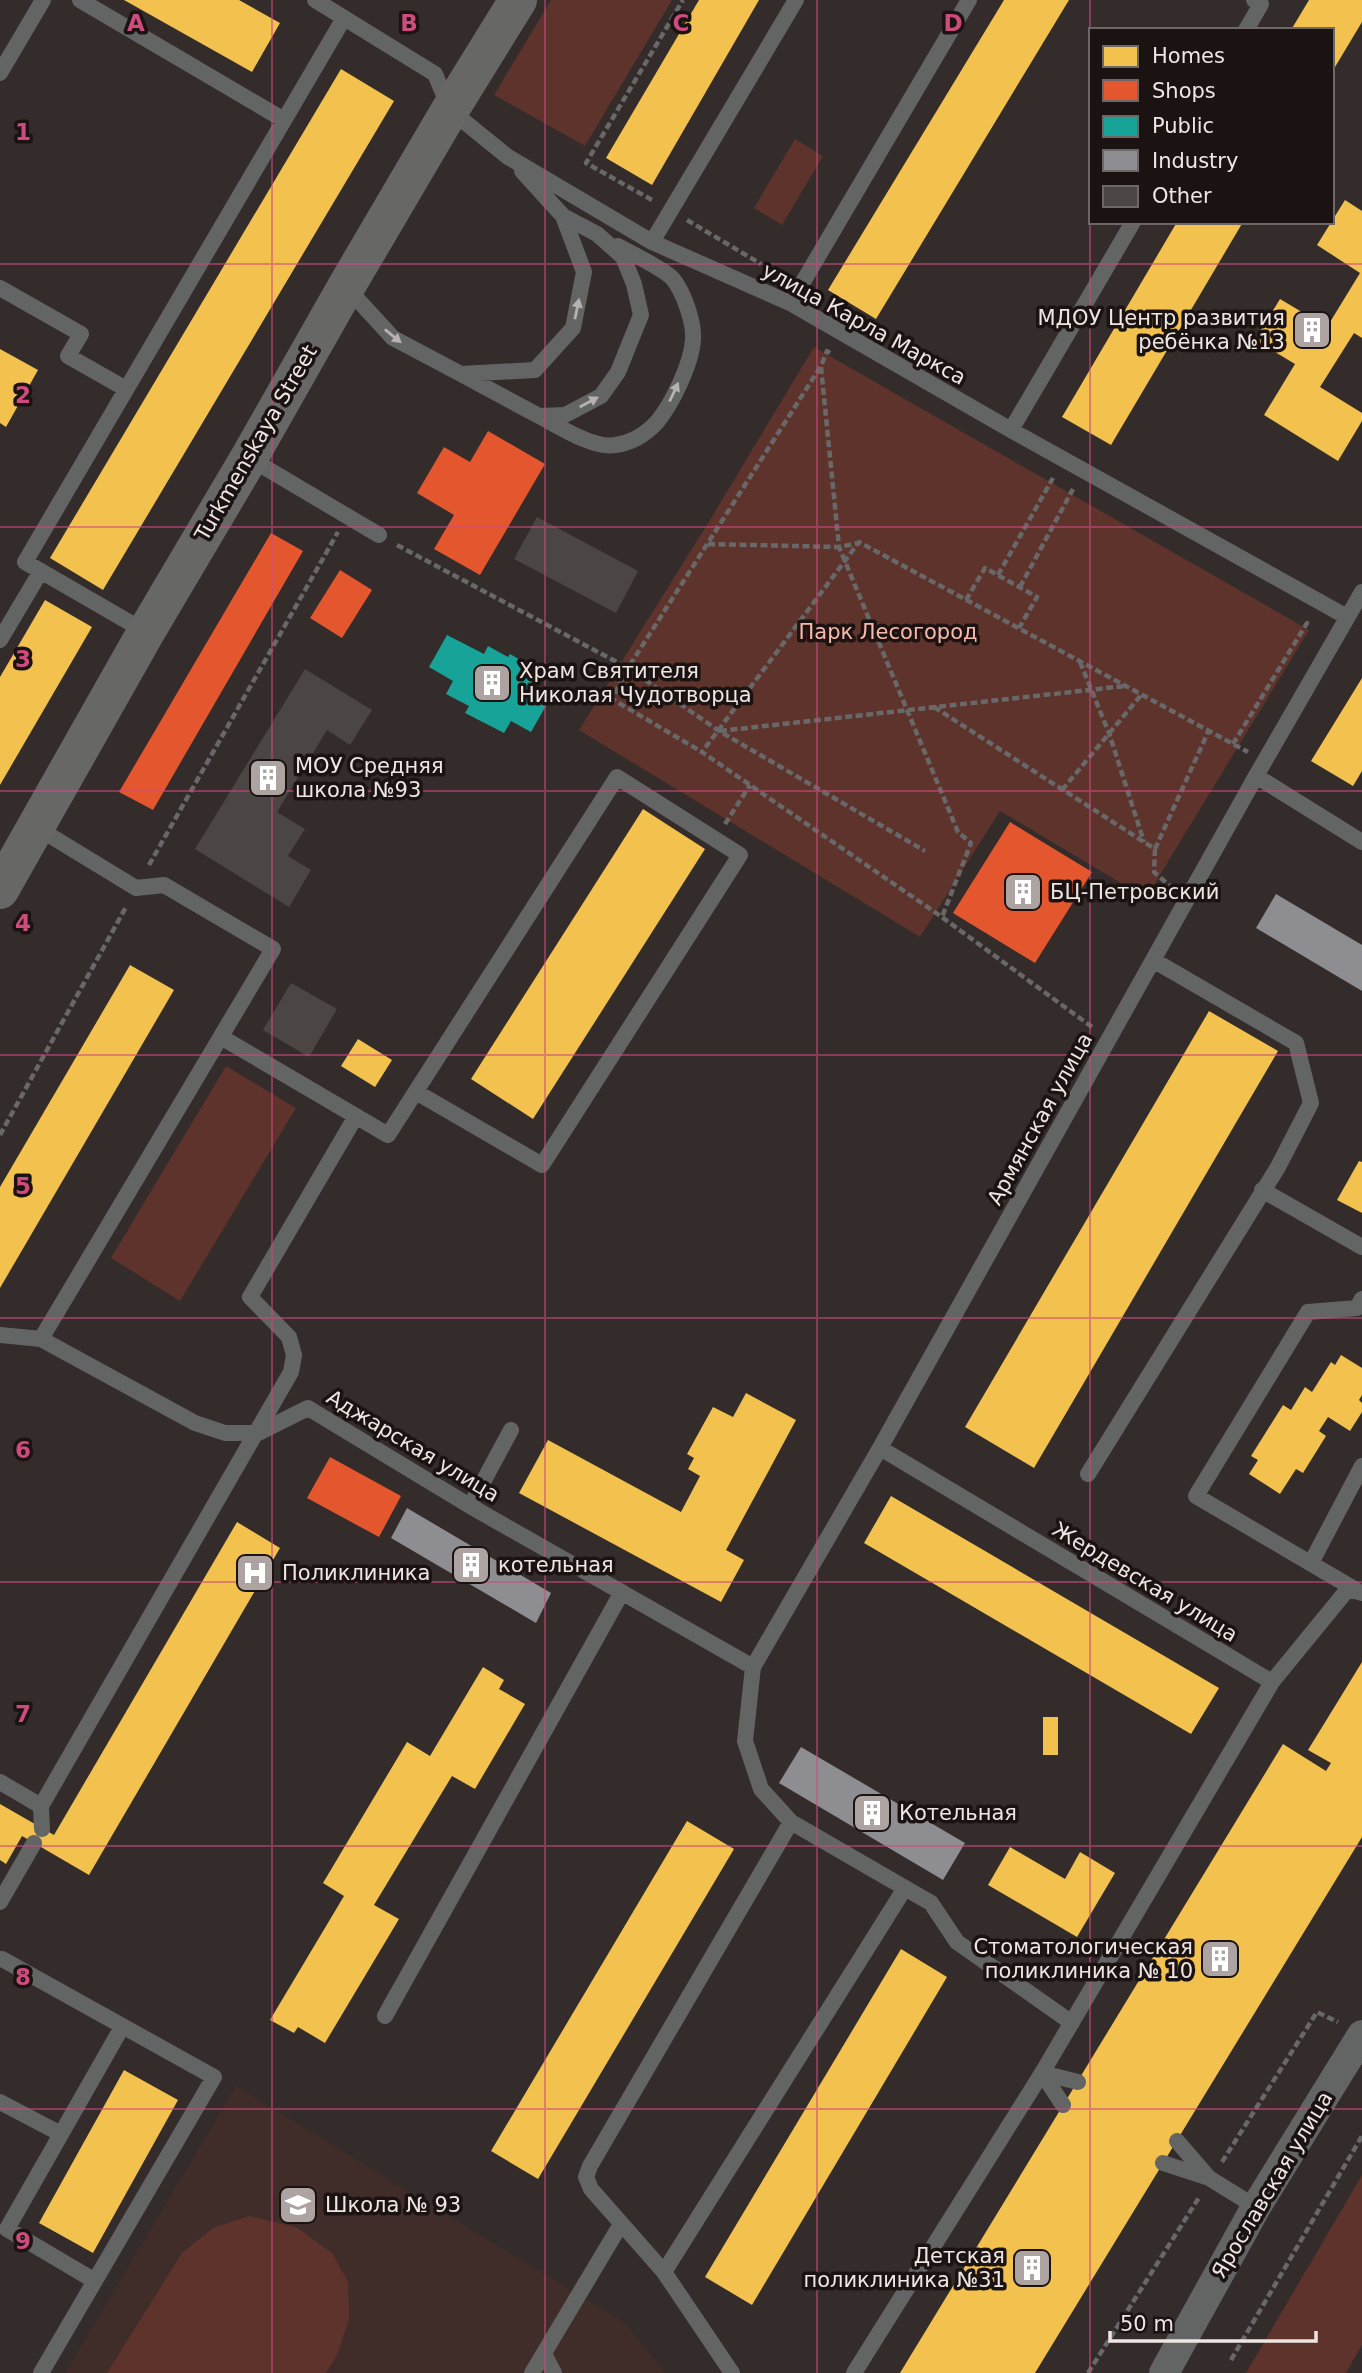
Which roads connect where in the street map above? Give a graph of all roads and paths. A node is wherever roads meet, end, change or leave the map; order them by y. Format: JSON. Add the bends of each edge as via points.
{"nodes":[{"id":1,"x":43,"y":0,"type":"edge"},
{"id":2,"x":80,"y":0,"type":"edge"},
{"id":3,"x":314,"y":0,"type":"edge"},
{"id":4,"x":518,"y":0,"type":"edge"},
{"id":5,"x":683,"y":0,"type":"edge"},
{"id":6,"x":796,"y":0,"type":"edge"},
{"id":7,"x":969,"y":0,"type":"edge"},
{"id":8,"x":1254,"y":0,"type":"edge"},
{"id":9,"x":344,"y":18,"type":"junction"},
{"id":10,"x":1247,"y":28,"type":"edge"},
{"id":11,"x":0,"y":73,"type":"edge"},
{"id":12,"x":450,"y":110,"type":"junction"},
{"id":13,"x":284,"y":120,"type":"junction"},
{"id":14,"x":508,"y":157,"type":"junction"},
{"id":15,"x":586,"y":163,"type":"dead end"},
{"id":16,"x":563,"y":216,"type":"junction"},
{"id":17,"x":1132,"y":224,"type":"edge"},
{"id":18,"x":597,"y":233,"type":"junction"},
{"id":19,"x":652,"y":242,"type":"junction"},
{"id":20,"x":346,"y":287,"type":"junction"},
{"id":21,"x":0,"y":288,"type":"edge"},
{"id":22,"x":792,"y":304,"type":"junction"},
{"id":23,"x":828,"y":351,"type":"dead end"},
{"id":24,"x":821,"y":366,"type":"junction"},
{"id":25,"x":461,"y":374,"type":"junction"},
{"id":26,"x":126,"y":389,"type":"junction"},
{"id":27,"x":539,"y":416,"type":"junction"},
{"id":28,"x":1011,"y":430,"type":"junction"},
{"id":29,"x":249,"y":458,"type":"junction"},
{"id":30,"x":1054,"y":477,"type":"dead end"},
{"id":31,"x":1074,"y":488,"type":"dead end"},
{"id":32,"x":347,"y":516,"type":"junction"},
{"id":33,"x":379,"y":535,"type":"joint"},
{"id":34,"x":859,"y":542,"type":"junction"},
{"id":35,"x":708,"y":544,"type":"junction"},
{"id":36,"x":839,"y":547,"type":"junction"},
{"id":37,"x":845,"y":560,"type":"junction"},
{"id":38,"x":41,"y":571,"type":"junction"},
{"id":39,"x":998,"y":575,"type":"junction"},
{"id":40,"x":1020,"y":587,"type":"junction"},
{"id":41,"x":1362,"y":592,"type":"edge"},
{"id":42,"x":966,"y":600,"type":"junction"},
{"id":43,"x":1347,"y":617,"type":"junction"},
{"id":44,"x":1307,"y":623,"type":"dead end"},
{"id":45,"x":1019,"y":628,"type":"junction"},
{"id":46,"x":145,"y":632,"type":"junction"},
{"id":47,"x":0,"y":640,"type":"edge"},
{"id":48,"x":1080,"y":661,"type":"junction"},
{"id":49,"x":628,"y":668,"type":"junction"},
{"id":50,"x":1126,"y":686,"type":"junction"},
{"id":51,"x":1091,"y":689,"type":"junction"},
{"id":52,"x":1142,"y":694,"type":"junction"},
{"id":53,"x":933,"y":707,"type":"junction"},
{"id":54,"x":907,"y":710,"type":"junction"},
{"id":55,"x":1209,"y":730,"type":"junction"},
{"id":56,"x":719,"y":731,"type":"junction"},
{"id":57,"x":1109,"y":733,"type":"junction"},
{"id":58,"x":702,"y":752,"type":"junction"},
{"id":59,"x":1256,"y":776,"type":"junction"},
{"id":60,"x":750,"y":785,"type":"junction"},
{"id":61,"x":1062,"y":790,"type":"junction"},
{"id":62,"x":36,"y":827,"type":"junction"},
{"id":63,"x":715,"y":839,"type":"junction"},
{"id":64,"x":1361,"y":839,"type":"edge"},
{"id":65,"x":1145,"y":842,"type":"junction"},
{"id":66,"x":1155,"y":849,"type":"junction"},
{"id":67,"x":925,"y":851,"type":"dead end"},
{"id":68,"x":5,"y":869,"type":"edge"},
{"id":69,"x":136,"y":888,"type":"junction"},
{"id":70,"x":1187,"y":899,"type":"junction"},
{"id":71,"x":942,"y":917,"type":"junction"},
{"id":72,"x":1153,"y":960,"type":"junction"},
{"id":73,"x":221,"y":1037,"type":"junction"},
{"id":74,"x":1109,"y":1039,"type":"junction"},
{"id":75,"x":416,"y":1092,"type":"junction"},
{"id":76,"x":356,"y":1116,"type":"junction"},
{"id":77,"x":0,"y":1135,"type":"edge"},
{"id":78,"x":1262,"y":1190,"type":"junction"},
{"id":79,"x":1362,"y":1247,"type":"edge"},
{"id":80,"x":1362,"y":1300,"type":"edge"},
{"id":81,"x":1,"y":1337,"type":"edge"},
{"id":82,"x":41,"y":1339,"type":"junction"},
{"id":83,"x":511,"y":1430,"type":"dead end"},
{"id":84,"x":258,"y":1433,"type":"junction"},
{"id":85,"x":880,"y":1448,"type":"junction"},
{"id":86,"x":1362,"y":1466,"type":"edge"},
{"id":87,"x":1088,"y":1474,"type":"dead end"},
{"id":88,"x":470,"y":1506,"type":"junction"},
{"id":89,"x":1311,"y":1563,"type":"junction"},
{"id":90,"x":622,"y":1592,"type":"junction"},
{"id":91,"x":1359,"y":1592,"type":"edge"},
{"id":92,"x":753,"y":1667,"type":"junction"},
{"id":93,"x":1272,"y":1682,"type":"junction"},
{"id":94,"x":0,"y":1782,"type":"edge"},
{"id":95,"x":41,"y":1806,"type":"junction"},
{"id":96,"x":791,"y":1822,"type":"junction"},
{"id":97,"x":905,"y":1888,"type":"junction"},
{"id":98,"x":0,"y":1902,"type":"edge"},
{"id":99,"x":1,"y":1957,"type":"edge"},
{"id":100,"x":385,"y":2016,"type":"dead end"},
{"id":101,"x":1072,"y":2023,"type":"junction"},
{"id":102,"x":122,"y":2026,"type":"junction"},
{"id":103,"x":1362,"y":2035,"type":"edge"},
{"id":104,"x":1042,"y":2073,"type":"junction"},
{"id":105,"x":1078,"y":2082,"type":"dead end"},
{"id":106,"x":0,"y":2102,"type":"edge"},
{"id":107,"x":1063,"y":2105,"type":"dead end"},
{"id":108,"x":61,"y":2134,"type":"junction"},
{"id":109,"x":1362,"y":2136,"type":"edge"},
{"id":110,"x":1177,"y":2141,"type":"dead end"},
{"id":111,"x":1163,"y":2164,"type":"dead end"},
{"id":112,"x":1209,"y":2178,"type":"junction"},
{"id":113,"x":1256,"y":2207,"type":"junction"},
{"id":114,"x":621,"y":2224,"type":"junction"},
{"id":115,"x":664,"y":2272,"type":"junction"},
{"id":116,"x":95,"y":2281,"type":"junction"},
{"id":117,"x":544,"y":2354,"type":"junction"},
{"id":118,"x":1231,"y":2360,"type":"dead end"},
{"id":119,"x":41,"y":2373,"type":"edge"},
{"id":120,"x":532,"y":2373,"type":"edge"},
{"id":121,"x":554,"y":2373,"type":"edge"},
{"id":122,"x":732,"y":2373,"type":"edge"},
{"id":123,"x":854,"y":2373,"type":"edge"},
{"id":124,"x":1164,"y":2373,"type":"edge"}],
"edges":[{"from":1,"to":11,"type":"lane"},
{"from":2,"to":13,"type":"lane"},
{"from":3,"to":9,"type":"lane","name":"улица Карла Маркса"},
{"from":4,"to":12,"type":"street","name":"Turkmenskaya Street"},
{"from":5,"to":15,"type":"path"},
{"from":6,"to":19,"type":"lane"},
{"from":7,"to":22,"type":"lane"},
{"from":8,"to":10,"type":"lane","via":[[1261,4]]},
{"from":9,"to":12,"type":"lane","name":"улица Карла Маркса","via":[[435,74]]},
{"from":9,"to":13,"type":"lane"},
{"from":12,"to":14,"type":"lane","name":"улица Карла Маркса"},
{"from":12,"to":20,"type":"street","name":"Turkmenskaya Street"},
{"from":13,"to":26,"type":"lane"},
{"from":14,"to":16,"type":"lane"},
{"from":14,"to":19,"type":"lane","name":"улица Карла Маркса"},
{"from":16,"to":18,"type":"lane"},
{"from":25,"to":16,"type":"lane","one_way":true,"via":[[535,370],[573,328],[584,272]]},
{"from":17,"to":28,"type":"lane"},
{"from":27,"to":18,"type":"lane","one_way":true,"via":[[565,415],[601,396],[618,372],[641,315],[623,257]]},
{"from":27,"to":18,"type":"lane","one_way":true,"via":[[590,442],[613,446],[637,438],[656,423],[670,402],[689,358],[693,338],[689,315],[672,278]]},
{"from":19,"to":22,"type":"lane","name":"улица Карла Маркса"},
{"from":20,"to":25,"type":"lane","one_way":true,"via":[[393,338]]},
{"from":20,"to":29,"type":"street","name":"Turkmenskaya Street"},
{"from":21,"to":26,"type":"lane","via":[[81,334],[68,356]]},
{"from":22,"to":28,"type":"lane","name":"улица Карла Маркса"},
{"from":23,"to":24,"type":"path"},
{"from":24,"to":35,"type":"path"},
{"from":24,"to":36,"type":"path"},
{"from":25,"to":27,"type":"lane"},
{"from":26,"to":38,"type":"lane","via":[[25,562]]},
{"from":28,"to":43,"type":"lane","name":"улица Карла Маркса"},
{"from":29,"to":32,"type":"lane"},
{"from":29,"to":46,"type":"street","name":"Turkmenskaya Street"},
{"from":30,"to":39,"type":"path"},
{"from":31,"to":40,"type":"path"},
{"from":32,"to":33,"type":"lane"},
{"from":32,"to":69,"type":"path"},
{"from":33,"to":49,"type":"path"},
{"from":34,"to":36,"type":"path"},
{"from":34,"to":37,"type":"path"},
{"from":34,"to":42,"type":"path"},
{"from":35,"to":36,"type":"path"},
{"from":35,"to":49,"type":"path"},
{"from":36,"to":37,"type":"path"},
{"from":37,"to":54,"type":"path"},
{"from":37,"to":56,"type":"path"},
{"from":38,"to":46,"type":"lane"},
{"from":38,"to":47,"type":"lane"},
{"from":39,"to":40,"type":"path"},
{"from":39,"to":42,"type":"path","via":[[985,568]]},
{"from":40,"to":45,"type":"path","via":[[1037,597]]},
{"from":41,"to":43,"type":"lane","name":"Армянская улица"},
{"from":42,"to":45,"type":"path"},
{"from":43,"to":59,"type":"lane","name":"Армянская улица"},
{"from":44,"to":55,"type":"path","via":[[1233,744]]},
{"from":45,"to":48,"type":"path"},
{"from":46,"to":62,"type":"street","name":"Turkmenskaya Street"},
{"from":48,"to":50,"type":"path"},
{"from":48,"to":51,"type":"path"},
{"from":49,"to":56,"type":"path"},
{"from":49,"to":58,"type":"path","via":[[612,699]]},
{"from":50,"to":51,"type":"path"},
{"from":50,"to":52,"type":"path"},
{"from":51,"to":53,"type":"path"},
{"from":51,"to":57,"type":"path"},
{"from":52,"to":55,"type":"path"},
{"from":52,"to":57,"type":"path"},
{"from":53,"to":54,"type":"path"},
{"from":53,"to":61,"type":"path"},
{"from":54,"to":56,"type":"path"},
{"from":54,"to":71,"type":"path","via":[[958,832],[971,843]]},
{"from":55,"to":66,"type":"path"},
{"from":56,"to":58,"type":"path"},
{"from":56,"to":67,"type":"path"},
{"from":57,"to":61,"type":"path"},
{"from":57,"to":65,"type":"path"},
{"from":58,"to":60,"type":"path"},
{"from":59,"to":64,"type":"lane"},
{"from":59,"to":70,"type":"lane","name":"Армянская улица"},
{"from":60,"to":63,"type":"path"},
{"from":60,"to":71,"type":"path"},
{"from":61,"to":65,"type":"path"},
{"from":62,"to":68,"type":"street","name":"Turkmenskaya Street"},
{"from":62,"to":69,"type":"lane"},
{"from":63,"to":75,"type":"lane","via":[[617,777]]},
{"from":63,"to":75,"type":"lane","via":[[740,855],[542,1165]]},
{"from":65,"to":66,"type":"path"},
{"from":66,"to":70,"type":"path","via":[[1154,872]]},
{"from":69,"to":73,"type":"lane","via":[[164,885],[273,948]]},
{"from":69,"to":77,"type":"path"},
{"from":70,"to":72,"type":"lane","name":"Армянская улица"},
{"from":71,"to":74,"type":"path"},
{"from":72,"to":74,"type":"lane","name":"Армянская улица"},
{"from":72,"to":78,"type":"lane","via":[[1296,1043],[1311,1103]]},
{"from":73,"to":76,"type":"lane"},
{"from":73,"to":82,"type":"lane"},
{"from":74,"to":85,"type":"lane","name":"Армянская улица"},
{"from":75,"to":76,"type":"lane","via":[[388,1135]]},
{"from":76,"to":84,"type":"lane","via":[[250,1297],[289,1337],[294,1355],[291,1372]]},
{"from":78,"to":79,"type":"lane"},
{"from":78,"to":87,"type":"lane"},
{"from":80,"to":89,"type":"lane","via":[[1357,1308],[1308,1312],[1196,1496]]},
{"from":81,"to":82,"type":"lane","name":"Аджарская улица"},
{"from":82,"to":84,"type":"lane","name":"Аджарская улица","via":[[195,1423],[225,1433]]},
{"from":83,"to":88,"type":"lane"},
{"from":84,"to":88,"type":"lane","name":"Аджарская улица","via":[[308,1408]]},
{"from":84,"to":95,"type":"lane"},
{"from":85,"to":92,"type":"lane","name":"Армянская улица"},
{"from":85,"to":93,"type":"lane","name":"Жердевская улица"},
{"from":86,"to":89,"type":"lane"},
{"from":88,"to":90,"type":"lane","name":"Аджарская улица"},
{"from":89,"to":91,"type":"lane"},
{"from":90,"to":92,"type":"lane","name":"Аджарская улица"},
{"from":90,"to":100,"type":"lane"},
{"from":91,"to":93,"type":"lane","via":[[1348,1589]]},
{"from":92,"to":96,"type":"lane","via":[[745,1741],[761,1789]]},
{"from":93,"to":101,"type":"lane"},
{"from":94,"to":95,"type":"lane"},
{"from":95,"to":98,"type":"lane","via":[[38,1836]]},
{"from":96,"to":97,"type":"lane"},
{"from":96,"to":114,"type":"lane","via":[[590,2166],[587,2183]]},
{"from":97,"to":101,"type":"lane","via":[[931,1903],[957,1942]]},
{"from":97,"to":115,"type":"lane"},
{"from":99,"to":102,"type":"lane"},
{"from":101,"to":104,"type":"lane"},
{"from":102,"to":108,"type":"lane"},
{"from":102,"to":116,"type":"lane","via":[[214,2077]]},
{"from":103,"to":113,"type":"street","name":"Ярославская улица"},
{"from":104,"to":105,"type":"lane"},
{"from":104,"to":107,"type":"lane"},
{"from":104,"to":123,"type":"lane"},
{"from":106,"to":108,"type":"lane"},
{"from":108,"to":116,"type":"lane","via":[[7,2229]]},
{"from":109,"to":118,"type":"path"},
{"from":110,"to":112,"type":"lane"},
{"from":111,"to":112,"type":"lane"},
{"from":112,"to":113,"type":"lane"},
{"from":113,"to":124,"type":"street","name":"Ярославская улица"},
{"from":114,"to":115,"type":"lane"},
{"from":114,"to":117,"type":"lane"},
{"from":115,"to":122,"type":"lane"},
{"from":116,"to":119,"type":"lane"},
{"from":117,"to":120,"type":"lane"},
{"from":117,"to":121,"type":"lane"}]}
